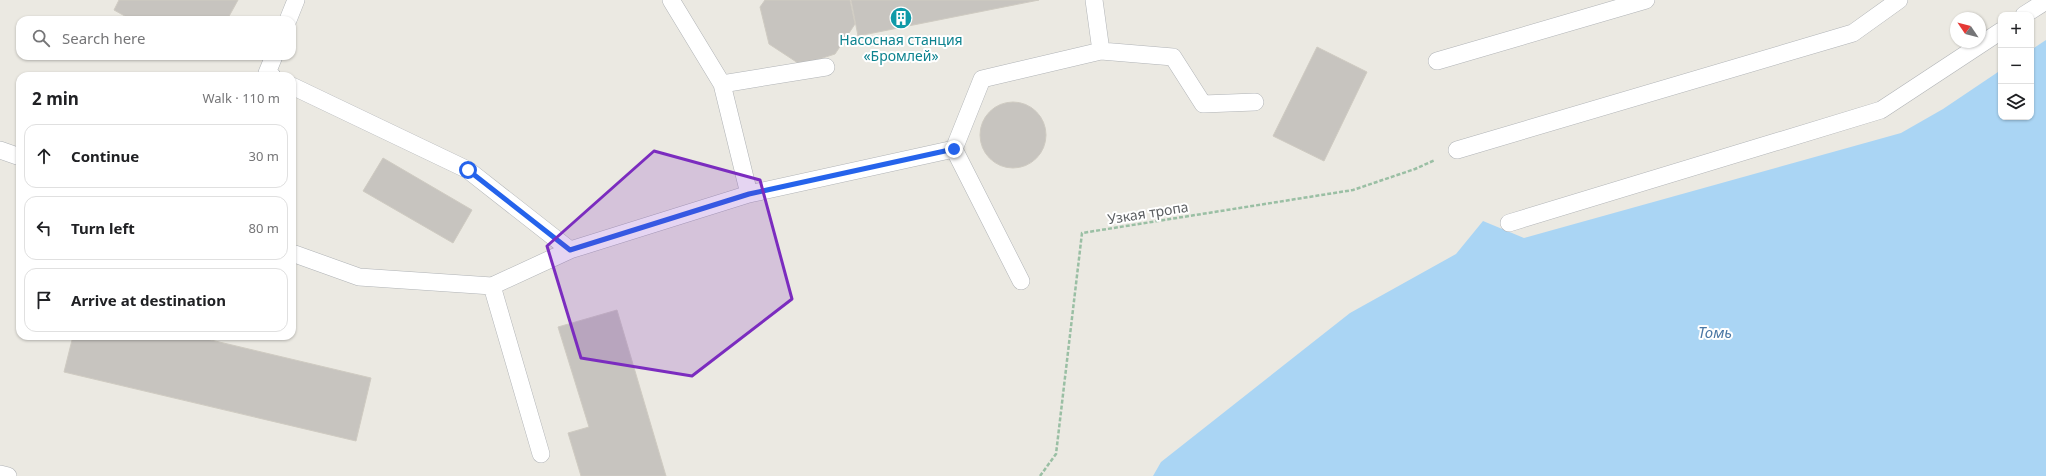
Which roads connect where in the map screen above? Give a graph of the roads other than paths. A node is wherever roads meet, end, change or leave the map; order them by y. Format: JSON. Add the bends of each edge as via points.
{"nodes":[{"id":1,"x":296,"y":0,"type":"edge"},
{"id":2,"x":671,"y":0,"type":"edge"},
{"id":3,"x":1094,"y":0,"type":"edge"},
{"id":4,"x":1646,"y":0,"type":"edge"},
{"id":5,"x":1899,"y":0,"type":"edge"},
{"id":6,"x":2046,"y":1,"type":"edge"},
{"id":7,"x":2029,"y":12,"type":"edge"},
{"id":8,"x":290,"y":16,"type":"edge"},
{"id":9,"x":1998,"y":33,"type":"edge"},
{"id":10,"x":1101,"y":51,"type":"junction"},
{"id":11,"x":272,"y":60,"type":"edge"},
{"id":12,"x":1436,"y":61,"type":"dead end"},
{"id":13,"x":826,"y":67,"type":"dead end"},
{"id":14,"x":268,"y":72,"type":"edge"},
{"id":15,"x":722,"y":84,"type":"junction"},
{"id":16,"x":296,"y":88,"type":"edge"},
{"id":17,"x":1255,"y":102,"type":"dead end"},
{"id":18,"x":954,"y":149,"type":"junction"},
{"id":19,"x":0,"y":150,"type":"edge"},
{"id":20,"x":1457,"y":150,"type":"road end"},
{"id":21,"x":16,"y":156,"type":"edge"},
{"id":22,"x":749,"y":194,"type":"junction"},
{"id":23,"x":1509,"y":223,"type":"dead end"},
{"id":24,"x":570,"y":250,"type":"junction"},
{"id":25,"x":296,"y":254,"type":"edge"},
{"id":26,"x":1021,"y":281,"type":"dead end"},
{"id":27,"x":492,"y":286,"type":"junction"},
{"id":28,"x":541,"y":454,"type":"dead end"},
{"id":29,"x":0,"y":474,"type":"edge"},
{"id":30,"x":8,"y":476,"type":"edge"}],
"edges":[{"from":1,"to":8,"type":"lane"},
{"from":2,"to":15,"type":"lane"},
{"from":3,"to":10,"type":"lane"},
{"from":4,"to":12,"type":"lane"},
{"from":5,"to":20,"type":"lane","via":[[1853,33]]},
{"from":6,"to":7,"type":"lane"},
{"from":9,"to":23,"type":"lane","via":[[1881,110]]},
{"from":10,"to":17,"type":"lane","via":[[1173,57],[1203,104]]},
{"from":10,"to":18,"type":"lane","via":[[982,79]]},
{"from":11,"to":14,"type":"lane"},
{"from":13,"to":15,"type":"lane"},
{"from":15,"to":22,"type":"lane"},
{"from":16,"to":24,"type":"lane","via":[[468,170]]},
{"from":18,"to":22,"type":"lane"},
{"from":18,"to":26,"type":"lane"},
{"from":19,"to":21,"type":"lane"},
{"from":22,"to":24,"type":"lane"},
{"from":24,"to":27,"type":"lane"},
{"from":25,"to":27,"type":"lane","via":[[359,277]]},
{"from":27,"to":28,"type":"lane"},
{"from":29,"to":30,"type":"lane"}]}
